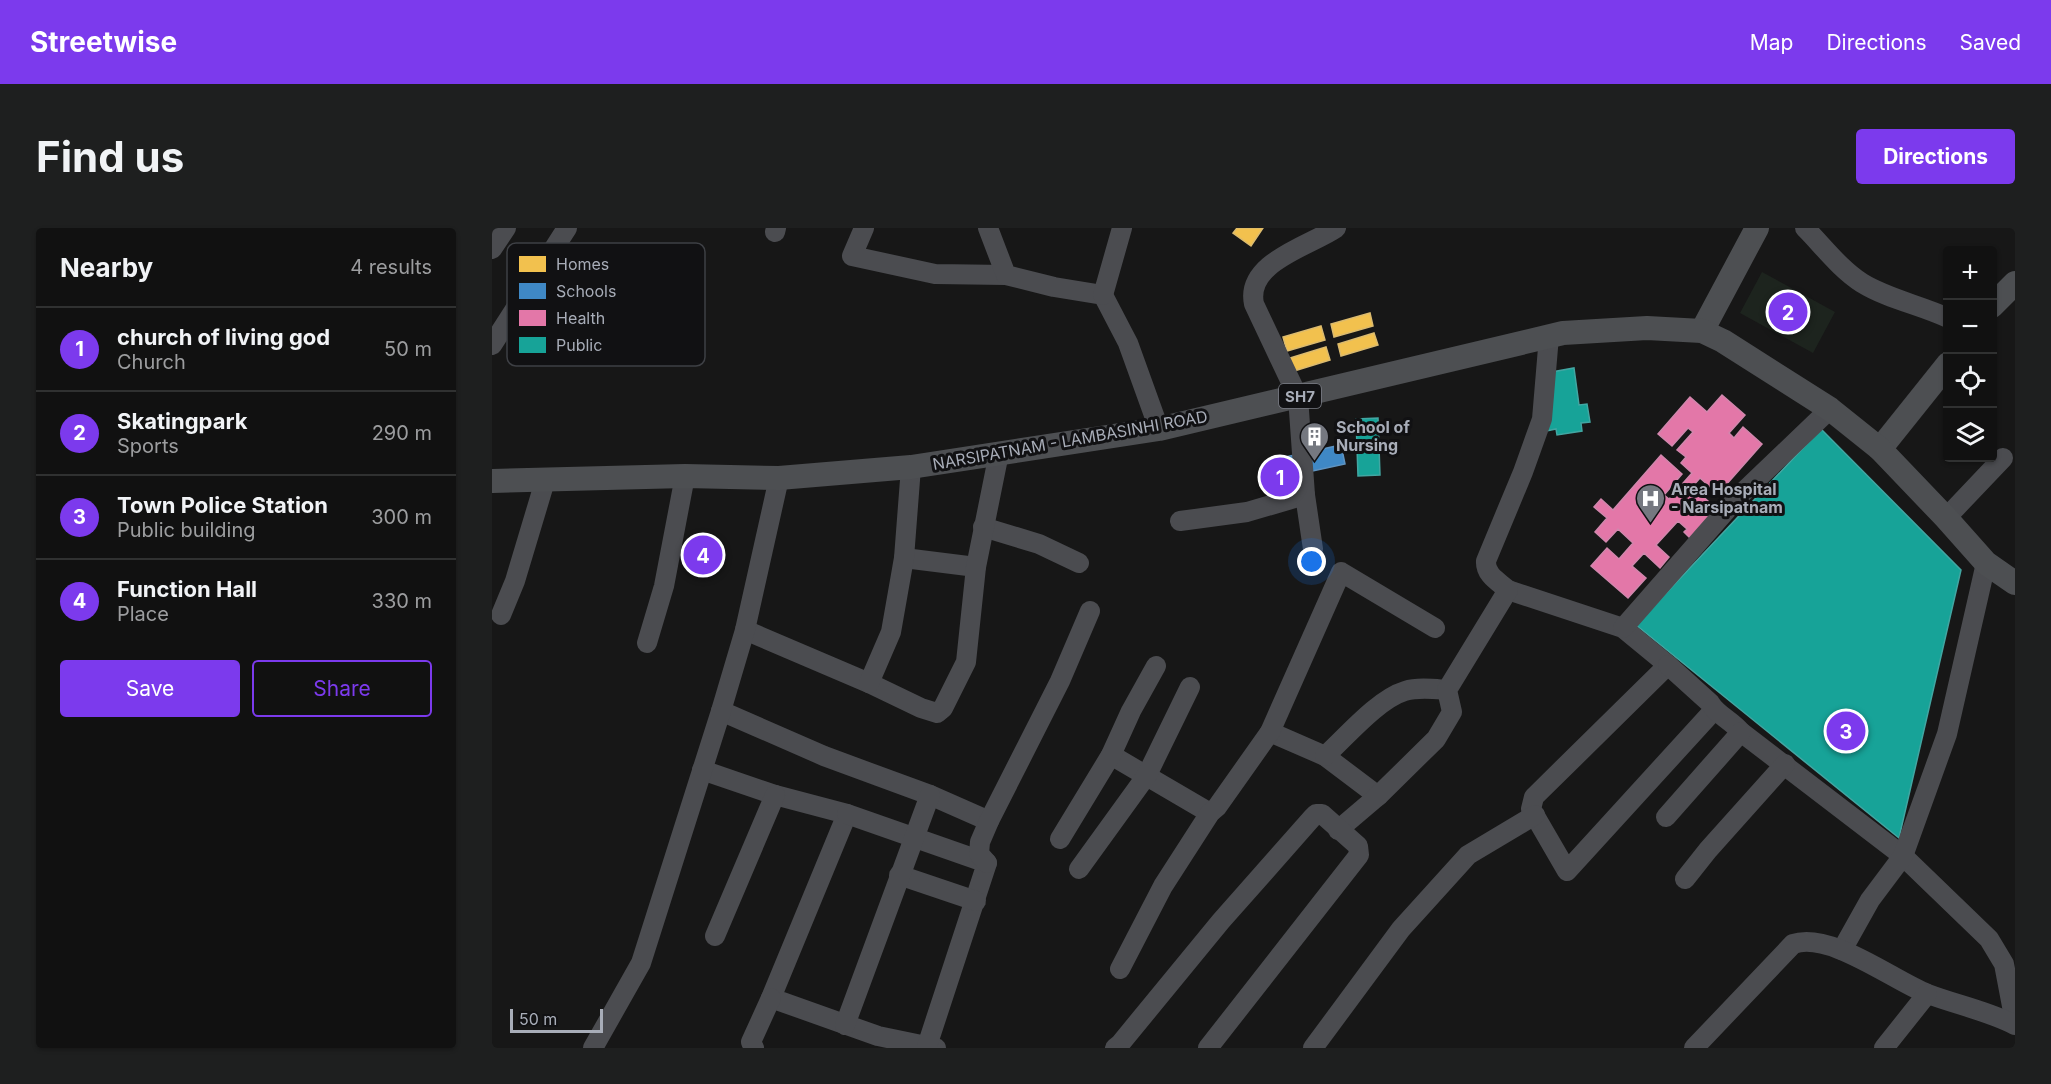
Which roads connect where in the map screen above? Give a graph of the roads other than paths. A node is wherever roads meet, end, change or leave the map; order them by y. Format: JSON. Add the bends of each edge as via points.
{"nodes":[{"id":1,"x":506,"y":228,"type":"edge"},
{"id":2,"x":567,"y":228,"type":"edge"},
{"id":3,"x":864,"y":228,"type":"edge"},
{"id":4,"x":988,"y":228,"type":"edge"},
{"id":5,"x":1122,"y":228,"type":"edge"},
{"id":6,"x":1336,"y":228,"type":"edge"},
{"id":7,"x":1757,"y":228,"type":"edge"},
{"id":8,"x":1805,"y":228,"type":"edge"},
{"id":9,"x":557,"y":243,"type":"edge"},
{"id":10,"x":492,"y":249,"type":"edge"},
{"id":11,"x":1006,"y":275,"type":"junction"},
{"id":12,"x":2015,"y":283,"type":"edge"},
{"id":13,"x":1103,"y":295,"type":"junction"},
{"id":14,"x":1997,"y":301,"type":"edge"},
{"id":15,"x":1943,"y":317,"type":"edge"},
{"id":16,"x":507,"y":322,"type":"edge"},
{"id":17,"x":1702,"y":331,"type":"junction"},
{"id":18,"x":1549,"y":336,"type":"junction"},
{"id":19,"x":492,"y":345,"type":"edge"},
{"id":20,"x":1943,"y":369,"type":"edge"},
{"id":21,"x":1298,"y":397,"type":"junction"},
{"id":22,"x":1830,"y":409,"type":"junction"},
{"id":23,"x":1159,"y":429,"type":"junction"},
{"id":24,"x":1880,"y":449,"type":"junction"},
{"id":25,"x":999,"y":453,"type":"junction"},
{"id":26,"x":2003,"y":458,"type":"dead end"},
{"id":27,"x":911,"y":467,"type":"junction"},
{"id":28,"x":685,"y":476,"type":"junction"},
{"id":29,"x":779,"y":478,"type":"junction"},
{"id":30,"x":544,"y":481,"type":"junction"},
{"id":31,"x":492,"y":482,"type":"edge"},
{"id":32,"x":1305,"y":495,"type":"junction"},
{"id":33,"x":1946,"y":518,"type":"junction"},
{"id":34,"x":1179,"y":521,"type":"dead end"},
{"id":35,"x":983,"y":527,"type":"junction"},
{"id":36,"x":1313,"y":549,"type":"dead end"},
{"id":37,"x":904,"y":558,"type":"junction"},
{"id":38,"x":1080,"y":563,"type":"dead end"},
{"id":39,"x":1986,"y":563,"type":"junction"},
{"id":40,"x":976,"y":567,"type":"junction"},
{"id":41,"x":2015,"y":584,"type":"edge"},
{"id":42,"x":1508,"y":590,"type":"junction"},
{"id":43,"x":1090,"y":611,"type":"dead end"},
{"id":44,"x":501,"y":615,"type":"dead end"},
{"id":45,"x":1435,"y":628,"type":"dead end"},
{"id":46,"x":1623,"y":628,"type":"junction"},
{"id":47,"x":745,"y":630,"type":"junction"},
{"id":48,"x":647,"y":643,"type":"dead end"},
{"id":49,"x":1668,"y":665,"type":"junction"},
{"id":50,"x":1156,"y":666,"type":"dead end"},
{"id":51,"x":869,"y":683,"type":"junction"},
{"id":52,"x":1190,"y":687,"type":"dead end"},
{"id":53,"x":1447,"y":690,"type":"junction"},
{"id":54,"x":1714,"y":710,"type":"junction"},
{"id":55,"x":721,"y":711,"type":"junction"},
{"id":56,"x":1270,"y":732,"type":"junction"},
{"id":57,"x":1741,"y":732,"type":"junction"},
{"id":58,"x":1111,"y":755,"type":"junction"},
{"id":59,"x":1325,"y":756,"type":"junction"},
{"id":60,"x":1785,"y":764,"type":"junction"},
{"id":61,"x":702,"y":770,"type":"junction"},
{"id":62,"x":1147,"y":775,"type":"junction"},
{"id":63,"x":775,"y":795,"type":"junction"},
{"id":64,"x":930,"y":795,"type":"junction"},
{"id":65,"x":1378,"y":796,"type":"junction"},
{"id":66,"x":1210,"y":813,"type":"junction"},
{"id":67,"x":847,"y":814,"type":"junction"},
{"id":68,"x":1535,"y":814,"type":"junction"},
{"id":69,"x":1666,"y":817,"type":"dead end"},
{"id":70,"x":989,"y":821,"type":"junction"},
{"id":71,"x":1338,"y":830,"type":"junction"},
{"id":72,"x":913,"y":838,"type":"junction"},
{"id":73,"x":1060,"y":839,"type":"dead end"},
{"id":74,"x":1903,"y":856,"type":"junction"},
{"id":75,"x":987,"y":863,"type":"junction"},
{"id":76,"x":1079,"y":870,"type":"dead end"},
{"id":77,"x":899,"y":875,"type":"junction"},
{"id":78,"x":1685,"y":879,"type":"dead end"},
{"id":79,"x":976,"y":901,"type":"junction"},
{"id":80,"x":715,"y":936,"type":"dead end"},
{"id":81,"x":1842,"y":950,"type":"junction"},
{"id":82,"x":1120,"y":969,"type":"dead end"},
{"id":83,"x":1927,"y":994,"type":"junction"},
{"id":84,"x":771,"y":998,"type":"junction"},
{"id":85,"x":2015,"y":1024,"type":"edge"},
{"id":86,"x":845,"y":1025,"type":"junction"},
{"id":87,"x":933,"y":1047,"type":"edge"},
{"id":88,"x":593,"y":1048,"type":"edge"},
{"id":89,"x":754,"y":1048,"type":"edge"},
{"id":90,"x":1115,"y":1048,"type":"edge"},
{"id":91,"x":1208,"y":1048,"type":"edge"},
{"id":92,"x":1313,"y":1048,"type":"edge"},
{"id":93,"x":1694,"y":1048,"type":"edge"},
{"id":94,"x":1884,"y":1048,"type":"edge"}],
"edges":[{"from":1,"to":10,"type":"street"},
{"from":2,"to":9,"type":"street"},
{"from":3,"to":11,"type":"street","via":[[852,256],[935,274]]},
{"from":4,"to":11,"type":"street"},
{"from":5,"to":13,"type":"street"},
{"from":6,"to":21,"type":"street","via":[[1275,260],[1251,293]]},
{"from":7,"to":17,"type":"main road"},
{"from":8,"to":15,"type":"street","via":[[1861,283]]},
{"from":11,"to":13,"type":"street"},
{"from":12,"to":14,"type":"main road"},
{"from":13,"to":23,"type":"street","via":[[1128,342]]},
{"from":16,"to":19,"type":"street"},
{"from":17,"to":18,"type":"main road","name":"NARSIPATNAM - LAMBASINHI ROAD","number":"SH7","via":[[1647,328]]},
{"from":17,"to":22,"type":"main road","name":"NARSIPATNAM - LAMBASINHI ROAD","number":"SH7"},
{"from":18,"to":21,"type":"main road","name":"NARSIPATNAM - LAMBASINHI ROAD","number":"SH7"},
{"from":18,"to":42,"type":"street","via":[[1542,419],[1485,567]]},
{"from":20,"to":24,"type":"main road"},
{"from":21,"to":23,"type":"main road","name":"NARSIPATNAM - LAMBASINHI ROAD","number":"SH7"},
{"from":21,"to":32,"type":"street"},
{"from":22,"to":24,"type":"main road","name":"NARSIPATNAM - LAMBASINHI ROAD","number":"SH7"},
{"from":22,"to":46,"type":"street","via":[[1737,498]]},
{"from":23,"to":25,"type":"main road","name":"NARSIPATNAM - LAMBASINHI ROAD","number":"SH7"},
{"from":24,"to":33,"type":"main road","name":"NARSIPATNAM - LAMBASINHI ROAD","number":"SH7"},
{"from":25,"to":27,"type":"main road","name":"NARSIPATNAM - LAMBASINHI ROAD","number":"SH7"},
{"from":25,"to":35,"type":"street"},
{"from":26,"to":33,"type":"street"},
{"from":27,"to":29,"type":"main road","name":"NARSIPATNAM - LAMBASINHI ROAD","number":"SH7"},
{"from":27,"to":37,"type":"street"},
{"from":28,"to":29,"type":"main road","name":"NARSIPATNAM - LAMBASINHI ROAD","number":"SH7"},
{"from":28,"to":30,"type":"main road","name":"NARSIPATNAM - LAMBASINHI ROAD","number":"SH7"},
{"from":28,"to":48,"type":"street","via":[[664,585]]},
{"from":29,"to":47,"type":"street"},
{"from":30,"to":31,"type":"main road","name":"NARSIPATNAM - LAMBASINHI ROAD","number":"SH7"},
{"from":30,"to":44,"type":"street"},
{"from":32,"to":34,"type":"street","via":[[1247,512]]},
{"from":32,"to":36,"type":"street"},
{"from":33,"to":39,"type":"main road","name":"NARSIPATNAM - LAMBASINHI ROAD","number":"SH7"},
{"from":35,"to":38,"type":"street","via":[[1039,544]]},
{"from":35,"to":40,"type":"street"},
{"from":37,"to":40,"type":"street"},
{"from":37,"to":51,"type":"street","via":[[891,632]]},
{"from":39,"to":41,"type":"main road","name":"NARSIPATNAM - LAMBASINHI ROAD","number":"SH7"},
{"from":39,"to":74,"type":"street","via":[[1947,734]]},
{"from":40,"to":51,"type":"street","via":[[966,662],[943,708],[931,712]]},
{"from":42,"to":46,"type":"street"},
{"from":42,"to":53,"type":"street"},
{"from":43,"to":70,"type":"street","via":[[1060,681]]},
{"from":45,"to":56,"type":"street","via":[[1341,572]]},
{"from":46,"to":49,"type":"street"},
{"from":47,"to":51,"type":"street"},
{"from":47,"to":55,"type":"street"},
{"from":49,"to":54,"type":"street"},
{"from":49,"to":68,"type":"street","via":[[1534,797],[1531,810]]},
{"from":50,"to":58,"type":"street"},
{"from":52,"to":62,"type":"street"},
{"from":53,"to":59,"type":"street","via":[[1407,690],[1392,696]]},
{"from":53,"to":65,"type":"street","via":[[1452,712],[1436,739]]},
{"from":54,"to":57,"type":"street"},
{"from":54,"to":68,"type":"street","via":[[1567,871]]},
{"from":55,"to":61,"type":"street"},
{"from":55,"to":64,"type":"street","via":[[824,756]]},
{"from":56,"to":59,"type":"street"},
{"from":56,"to":66,"type":"street"},
{"from":57,"to":60,"type":"street"},
{"from":57,"to":69,"type":"street"},
{"from":58,"to":62,"type":"street"},
{"from":58,"to":73,"type":"street"},
{"from":59,"to":65,"type":"street"},
{"from":60,"to":74,"type":"street"},
{"from":60,"to":78,"type":"street"},
{"from":61,"to":63,"type":"street"},
{"from":61,"to":88,"type":"street","via":[[641,963]]},
{"from":62,"to":66,"type":"street"},
{"from":62,"to":76,"type":"street"},
{"from":63,"to":67,"type":"street"},
{"from":63,"to":80,"type":"street"},
{"from":64,"to":70,"type":"street"},
{"from":64,"to":72,"type":"street"},
{"from":65,"to":71,"type":"street"},
{"from":66,"to":82,"type":"street","via":[[1163,886]]},
{"from":67,"to":72,"type":"street"},
{"from":67,"to":84,"type":"street"},
{"from":68,"to":92,"type":"street","via":[[1468,855],[1401,929]]},
{"from":70,"to":75,"type":"street","via":[[979,851]]},
{"from":71,"to":90,"type":"street","via":[[1322,814],[1316,814]]},
{"from":71,"to":91,"type":"street","via":[[1358,846],[1359,855]]},
{"from":72,"to":75,"type":"street"},
{"from":72,"to":77,"type":"street"},
{"from":74,"to":81,"type":"street","via":[[1870,900]]},
{"from":74,"to":85,"type":"street","via":[[1998,951]]},
{"from":75,"to":79,"type":"street"},
{"from":77,"to":79,"type":"street"},
{"from":77,"to":86,"type":"street"},
{"from":79,"to":87,"type":"street","via":[[957,950]]},
{"from":81,"to":83,"type":"street"},
{"from":81,"to":93,"type":"street","via":[[1803,940],[1793,944]]},
{"from":83,"to":85,"type":"street"},
{"from":83,"to":94,"type":"street"},
{"from":84,"to":86,"type":"street"},
{"from":84,"to":89,"type":"street","via":[[751,1042]]},
{"from":86,"to":87,"type":"street"}]}
